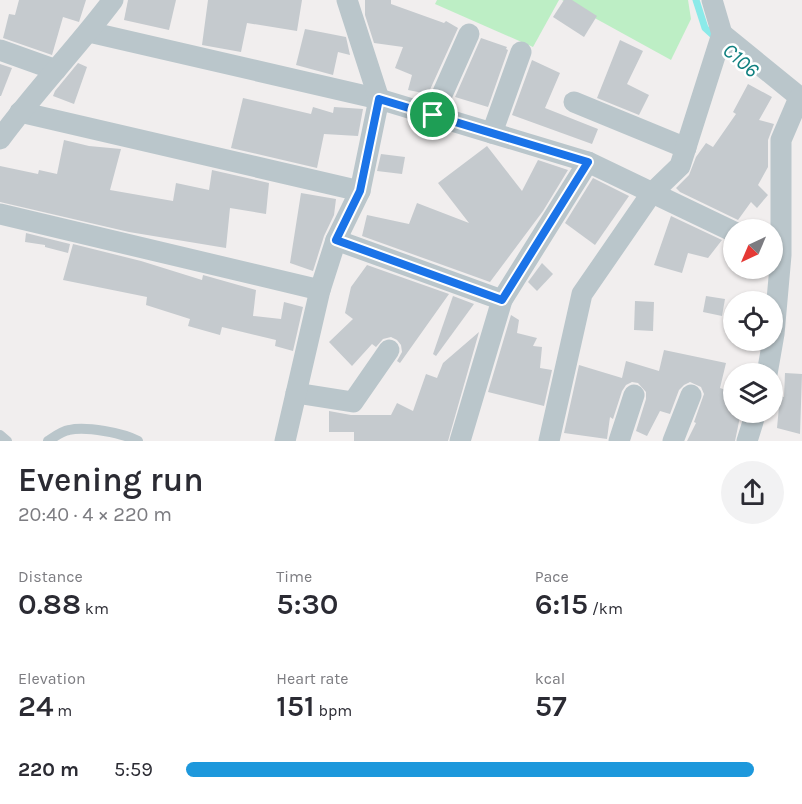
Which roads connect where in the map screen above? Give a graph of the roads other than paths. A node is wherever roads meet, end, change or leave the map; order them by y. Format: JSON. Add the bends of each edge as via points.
{"nodes":[{"id":1,"x":113,"y":0,"type":"edge"},
{"id":2,"x":347,"y":0,"type":"edge"},
{"id":3,"x":712,"y":0,"type":"edge"},
{"id":4,"x":89,"y":32,"type":"junction"},
{"id":5,"x":469,"y":34,"type":"dead end"},
{"id":6,"x":722,"y":34,"type":"junction"},
{"id":7,"x":0,"y":50,"type":"edge"},
{"id":8,"x":521,"y":52,"type":"dead end"},
{"id":9,"x":56,"y":70,"type":"junction"},
{"id":10,"x":379,"y":99,"type":"junction"},
{"id":11,"x":574,"y":102,"type":"dead end"},
{"id":12,"x":798,"y":103,"type":"edge"},
{"id":13,"x":12,"y":114,"type":"edge"},
{"id":14,"x":433,"y":115,"type":"junction"},
{"id":15,"x":492,"y":133,"type":"junction"},
{"id":16,"x":0,"y":139,"type":"edge"},
{"id":17,"x":686,"y":148,"type":"junction"},
{"id":18,"x":588,"y":162,"type":"junction"},
{"id":19,"x":360,"y":191,"type":"junction"},
{"id":20,"x":651,"y":194,"type":"junction"},
{"id":21,"x":0,"y":214,"type":"edge"},
{"id":22,"x":778,"y":219,"type":"edge"},
{"id":23,"x":723,"y":227,"type":"edge"},
{"id":24,"x":336,"y":240,"type":"junction"},
{"id":25,"x":776,"y":279,"type":"edge"},
{"id":26,"x":320,"y":290,"type":"junction"},
{"id":27,"x":502,"y":300,"type":"junction"},
{"id":28,"x":389,"y":350,"type":"dead end"},
{"id":29,"x":769,"y":363,"type":"edge"},
{"id":30,"x":296,"y":393,"type":"junction"},
{"id":31,"x":634,"y":395,"type":"dead end"},
{"id":32,"x":691,"y":395,"type":"dead end"},
{"id":33,"x":753,"y":423,"type":"edge"},
{"id":34,"x":0,"y":435,"type":"edge"},
{"id":35,"x":7,"y":441,"type":"edge"},
{"id":36,"x":48,"y":441,"type":"edge"},
{"id":37,"x":138,"y":441,"type":"edge"},
{"id":38,"x":285,"y":441,"type":"edge"},
{"id":39,"x":460,"y":441,"type":"edge"},
{"id":40,"x":549,"y":441,"type":"edge"},
{"id":41,"x":619,"y":441,"type":"edge"},
{"id":42,"x":673,"y":441,"type":"edge"},
{"id":43,"x":747,"y":441,"type":"edge"}],
"edges":[{"from":1,"to":4,"type":"street"},
{"from":2,"to":10,"type":"street"},
{"from":3,"to":6,"type":"street"},
{"from":4,"to":9,"type":"street"},
{"from":4,"to":10,"type":"street"},
{"from":5,"to":14,"type":"street"},
{"from":6,"to":12,"type":"street"},
{"from":6,"to":17,"type":"street"},
{"from":7,"to":9,"type":"street"},
{"from":8,"to":15,"type":"street"},
{"from":9,"to":13,"type":"street"},
{"from":10,"to":14,"type":"street"},
{"from":10,"to":19,"type":"street"},
{"from":11,"to":17,"type":"street"},
{"from":12,"to":22,"type":"street","via":[[781,140]]},
{"from":13,"to":16,"type":"street"},
{"from":13,"to":19,"type":"street"},
{"from":14,"to":15,"type":"street"},
{"from":15,"to":18,"type":"street"},
{"from":17,"to":20,"type":"street","via":[[680,166]]},
{"from":18,"to":20,"type":"street"},
{"from":18,"to":27,"type":"street"},
{"from":19,"to":24,"type":"street"},
{"from":20,"to":23,"type":"street"},
{"from":20,"to":40,"type":"street","via":[[582,294]]},
{"from":21,"to":26,"type":"street"},
{"from":24,"to":26,"type":"street"},
{"from":24,"to":27,"type":"street"},
{"from":25,"to":29,"type":"street"},
{"from":26,"to":30,"type":"street"},
{"from":27,"to":39,"type":"street"},
{"from":28,"to":30,"type":"street","via":[[353,402]]},
{"from":30,"to":38,"type":"street"},
{"from":31,"to":41,"type":"street"},
{"from":32,"to":42,"type":"street"},
{"from":33,"to":43,"type":"street"},
{"from":34,"to":35,"type":"lane"},
{"from":36,"to":37,"type":"lane","via":[[68,430],[82,429],[130,436]]}]}
